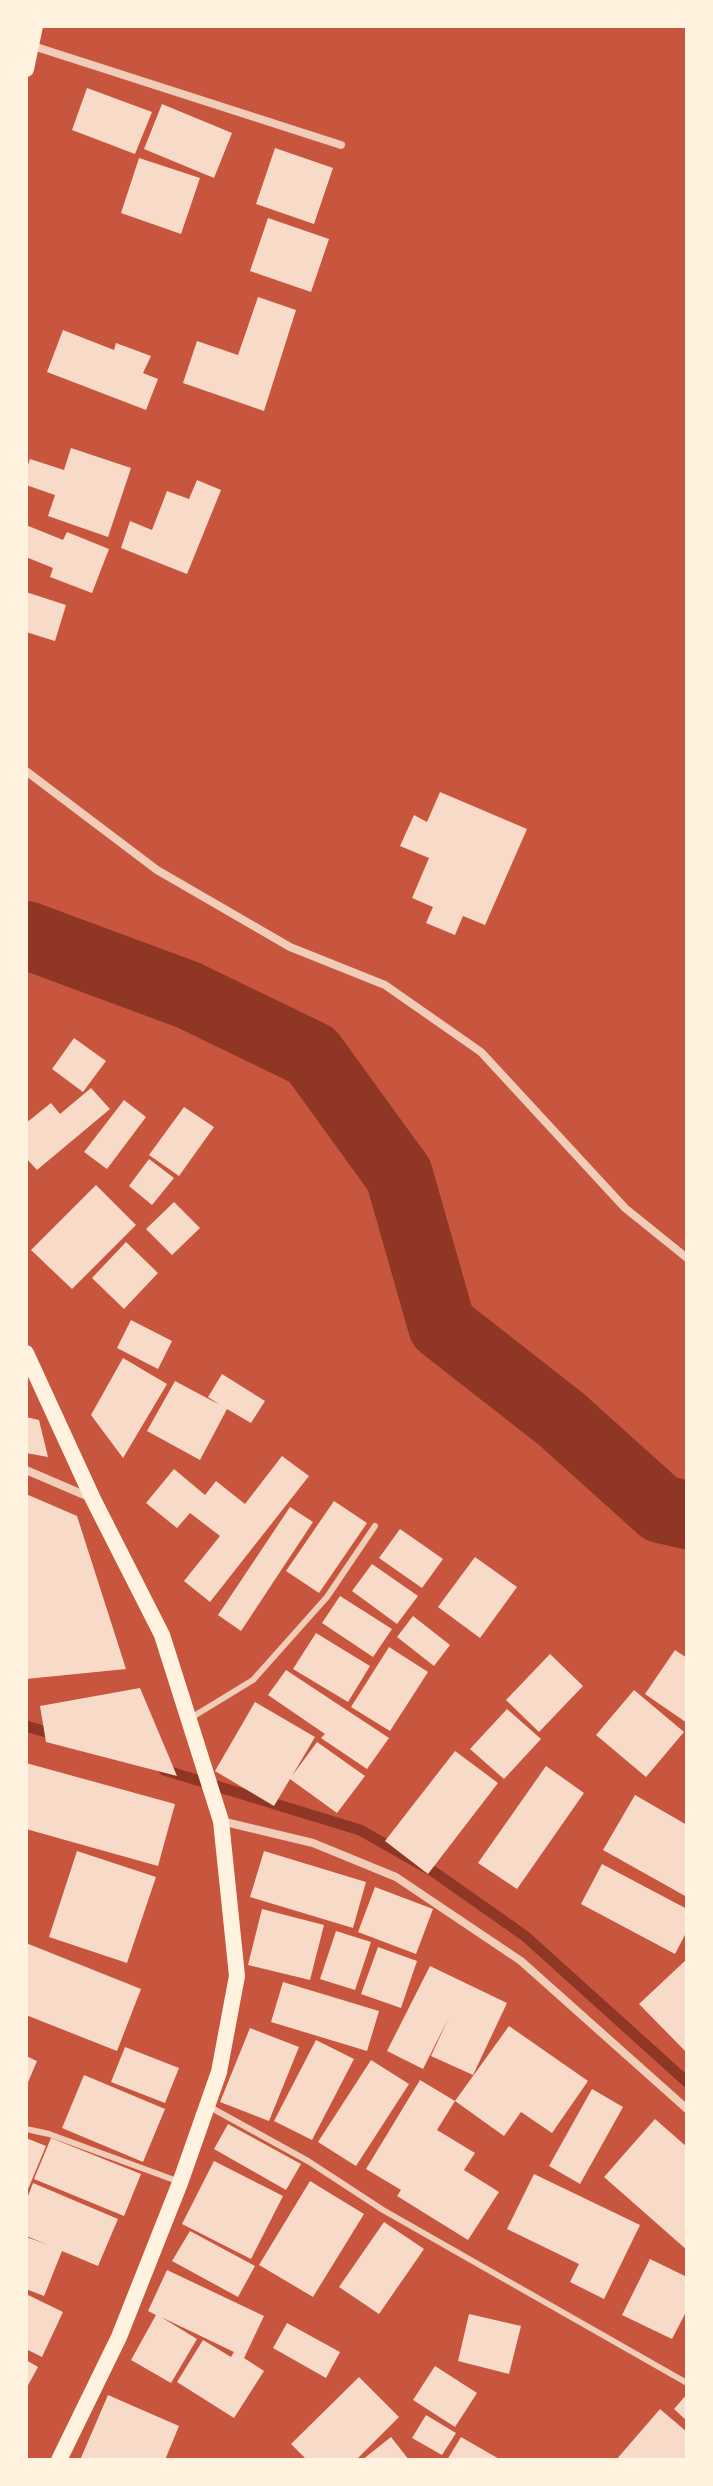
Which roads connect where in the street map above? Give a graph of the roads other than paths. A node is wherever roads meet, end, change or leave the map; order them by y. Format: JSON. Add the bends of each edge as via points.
{"nodes":[{"id":1,"x":35,"y":26,"type":"edge"},
{"id":2,"x":28,"y":44,"type":"edge"},
{"id":3,"x":26,"y":69,"type":"edge"},
{"id":4,"x":341,"y":145,"type":"dead end"},
{"id":5,"x":26,"y":771,"type":"edge"},
{"id":6,"x":687,"y":1258,"type":"edge"},
{"id":7,"x":26,"y":1353,"type":"edge"},
{"id":8,"x":26,"y":1470,"type":"edge"},
{"id":9,"x":93,"y":1499,"type":"junction"},
{"id":10,"x":375,"y":1526,"type":"dead end"},
{"id":11,"x":189,"y":1719,"type":"junction"},
{"id":12,"x":220,"y":1818,"type":"junction"},
{"id":13,"x":208,"y":2106,"type":"junction"},
{"id":14,"x":687,"y":2109,"type":"edge"},
{"id":15,"x":26,"y":2129,"type":"edge"},
{"id":16,"x":180,"y":2183,"type":"junction"},
{"id":17,"x":687,"y":2383,"type":"edge"},
{"id":18,"x":59,"y":2460,"type":"edge"}],
"edges":[{"from":1,"to":2,"type":"main road"},
{"from":2,"to":3,"type":"main road"},
{"from":2,"to":4,"type":"street"},
{"from":5,"to":6,"type":"street","via":[[157,870],[290,947],[385,985],[481,1052],[625,1208]]},
{"from":7,"to":9,"type":"main road"},
{"from":8,"to":9,"type":"street"},
{"from":9,"to":11,"type":"main road","via":[[162,1635]]},
{"from":10,"to":11,"type":"lane","via":[[327,1597],[253,1680]]},
{"from":11,"to":12,"type":"main road"},
{"from":12,"to":13,"type":"main road","via":[[237,1976]]},
{"from":12,"to":14,"type":"street","via":[[313,1843],[396,1877],[521,1961]]},
{"from":13,"to":16,"type":"main road"},
{"from":13,"to":17,"type":"lane"},
{"from":15,"to":16,"type":"lane"},
{"from":16,"to":18,"type":"main road","via":[[119,2337]]}]}
